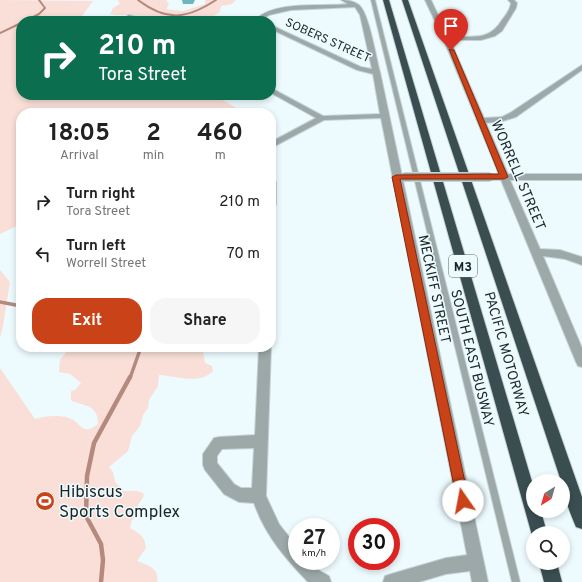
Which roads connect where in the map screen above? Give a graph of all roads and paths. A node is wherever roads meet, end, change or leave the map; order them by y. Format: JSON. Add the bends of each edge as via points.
{"nodes":[{"id":1,"x":344,"y":0,"type":"edge"},
{"id":2,"x":373,"y":0,"type":"edge"},
{"id":3,"x":386,"y":0,"type":"edge"},
{"id":4,"x":405,"y":0,"type":"edge"},
{"id":5,"x":428,"y":0,"type":"edge"},
{"id":6,"x":511,"y":0,"type":"edge"},
{"id":7,"x":355,"y":5,"type":"junction"},
{"id":8,"x":261,"y":16,"type":"edge"},
{"id":9,"x":276,"y":29,"type":"edge"},
{"id":10,"x":446,"y":38,"type":"junction"},
{"id":11,"x":582,"y":67,"type":"edge"},
{"id":12,"x":376,"y":72,"type":"junction"},
{"id":13,"x":276,"y":93,"type":"edge"},
{"id":14,"x":385,"y":116,"type":"junction"},
{"id":15,"x":322,"y":118,"type":"junction"},
{"id":16,"x":481,"y":121,"type":"junction"},
{"id":17,"x":276,"y":142,"type":"edge"},
{"id":18,"x":400,"y":177,"type":"junction"},
{"id":19,"x":504,"y":177,"type":"junction"},
{"id":20,"x":582,"y":178,"type":"edge"},
{"id":21,"x":537,"y":253,"type":"junction"},
{"id":22,"x":582,"y":261,"type":"edge"},
{"id":23,"x":265,"y":352,"type":"edge"},
{"id":24,"x":582,"y":362,"type":"edge"},
{"id":25,"x":261,"y":441,"type":"junction"},
{"id":26,"x":259,"y":496,"type":"junction"},
{"id":27,"x":582,"y":521,"type":"edge"},
{"id":28,"x":537,"y":526,"type":"edge"},
{"id":29,"x":288,"y":549,"type":"edge"},
{"id":30,"x":476,"y":562,"type":"junction"},
{"id":31,"x":307,"y":570,"type":"edge"},
{"id":32,"x":550,"y":570,"type":"edge"},
{"id":33,"x":323,"y":582,"type":"edge"},
{"id":34,"x":390,"y":582,"type":"edge"},
{"id":35,"x":480,"y":582,"type":"edge"},
{"id":36,"x":516,"y":582,"type":"edge"},
{"id":37,"x":553,"y":582,"type":"edge"}],
"edges":[{"from":1,"to":7,"type":"street"},
{"from":2,"to":36,"type":"lane","name":"SOUTH EAST BUSWAY"},
{"from":3,"to":28,"type":"highway","name":"PACIFIC MOTORWAY","number":"M3"},
{"from":4,"to":27,"type":"highway","name":"PACIFIC MOTORWAY","number":"M3"},
{"from":5,"to":10,"type":"street","name":"WORRELL STREET"},
{"from":6,"to":10,"type":"street","via":[[514,3],[513,8],[499,31],[493,35],[481,38]]},
{"from":7,"to":8,"type":"street","name":"SOBERS STREET","via":[[338,8],[282,8]]},
{"from":7,"to":12,"type":"street","name":"MECKIFF STREET","via":[[363,15]]},
{"from":9,"to":12,"type":"street","name":"SOBERS STREET","via":[[362,70]]},
{"from":10,"to":16,"type":"street","name":"WORRELL STREET"},
{"from":11,"to":16,"type":"street","via":[[513,115],[503,120]]},
{"from":12,"to":14,"type":"street","name":"MECKIFF STREET"},
{"from":13,"to":15,"type":"street"},
{"from":14,"to":15,"type":"street"},
{"from":14,"to":18,"type":"street","name":"MECKIFF STREET"},
{"from":15,"to":17,"type":"street"},
{"from":16,"to":19,"type":"street","name":"WORRELL STREET"},
{"from":18,"to":19,"type":"street","bridge":true},
{"from":18,"to":30,"type":"street","name":"MECKIFF STREET"},
{"from":19,"to":20,"type":"street"},
{"from":19,"to":21,"type":"street","name":"WORRELL STREET"},
{"from":21,"to":22,"type":"street","via":[[552,252]]},
{"from":21,"to":24,"type":"street","name":"WORRELL STREET"},
{"from":23,"to":25,"type":"street"},
{"from":25,"to":26,"type":"street"},
{"from":25,"to":26,"type":"street","via":[[219,443],[210,454],[210,465],[229,490],[239,495]]},
{"from":26,"to":29,"type":"street","via":[[265,515],[279,540]]},
{"from":30,"to":34,"type":"street","via":[[446,566]]},
{"from":30,"to":35,"type":"street","name":"MECKIFF STREET"},
{"from":31,"to":33,"type":"street"},
{"from":32,"to":37,"type":"highway"}]}
